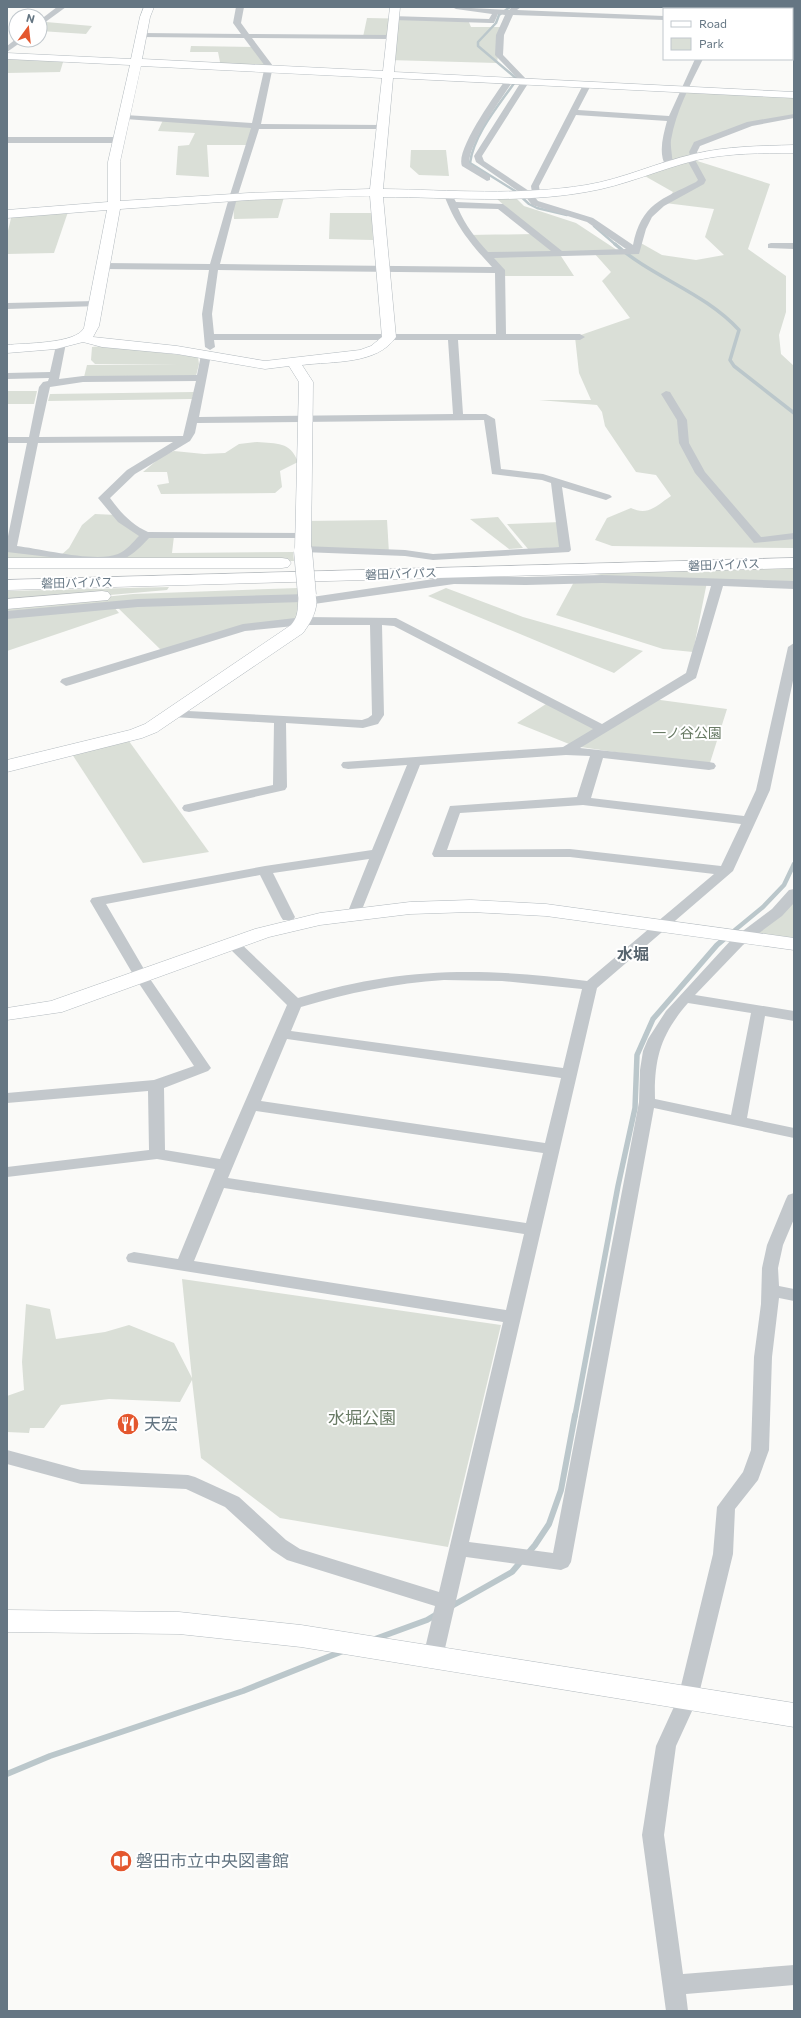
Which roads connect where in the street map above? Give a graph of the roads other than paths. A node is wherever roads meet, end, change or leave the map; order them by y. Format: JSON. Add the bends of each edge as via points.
{"nodes":[{"id":1,"x":62,"y":7,"type":"edge"},
{"id":2,"x":149,"y":7,"type":"edge"},
{"id":3,"x":240,"y":7,"type":"edge"},
{"id":4,"x":456,"y":7,"type":"edge"},
{"id":5,"x":517,"y":7,"type":"edge"},
{"id":6,"x":500,"y":9,"type":"edge"},
{"id":7,"x":631,"y":10,"type":"dead end"},
{"id":8,"x":509,"y":12,"type":"junction"},
{"id":9,"x":394,"y":13,"type":"edge"},
{"id":10,"x":627,"y":17,"type":"junction"},
{"id":11,"x":48,"y":18,"type":"edge"},
{"id":12,"x":663,"y":18,"type":"edge"},
{"id":13,"x":142,"y":35,"type":"junction"},
{"id":14,"x":247,"y":36,"type":"junction"},
{"id":15,"x":391,"y":37,"type":"junction"},
{"id":16,"x":7,"y":56,"type":"edge"},
{"id":17,"x":698,"y":60,"type":"edge"},
{"id":18,"x":136,"y":63,"type":"junction"},
{"id":19,"x":267,"y":69,"type":"junction"},
{"id":20,"x":387,"y":75,"type":"junction"},
{"id":21,"x":509,"y":81,"type":"junction"},
{"id":22,"x":525,"y":82,"type":"junction"},
{"id":23,"x":587,"y":85,"type":"junction"},
{"id":24,"x":684,"y":89,"type":"junction"},
{"id":25,"x":794,"y":95,"type":"edge"},
{"id":26,"x":573,"y":112,"type":"junction"},
{"id":27,"x":794,"y":116,"type":"edge"},
{"id":28,"x":125,"y":118,"type":"junction"},
{"id":29,"x":672,"y":120,"type":"junction"},
{"id":30,"x":794,"y":120,"type":"edge"},
{"id":31,"x":256,"y":126,"type":"junction"},
{"id":32,"x":382,"y":127,"type":"junction"},
{"id":33,"x":7,"y":140,"type":"edge"},
{"id":34,"x":120,"y":140,"type":"junction"},
{"id":35,"x":794,"y":149,"type":"edge"},
{"id":36,"x":710,"y":154,"type":"junction"},
{"id":37,"x":692,"y":158,"type":"junction"},
{"id":38,"x":670,"y":165,"type":"junction"},
{"id":39,"x":376,"y":193,"type":"junction"},
{"id":40,"x":532,"y":193,"type":"junction"},
{"id":41,"x":512,"y":195,"type":"junction"},
{"id":42,"x":233,"y":198,"type":"junction"},
{"id":43,"x":450,"y":200,"type":"junction"},
{"id":44,"x":114,"y":205,"type":"junction"},
{"id":45,"x":7,"y":214,"type":"edge"},
{"id":46,"x":771,"y":246,"type":"dead end"},
{"id":47,"x":794,"y":246,"type":"edge"},
{"id":48,"x":636,"y":252,"type":"junction"},
{"id":49,"x":559,"y":253,"type":"junction"},
{"id":50,"x":487,"y":255,"type":"junction"},
{"id":51,"x":103,"y":266,"type":"junction"},
{"id":52,"x":214,"y":268,"type":"junction"},
{"id":53,"x":384,"y":269,"type":"junction"},
{"id":54,"x":500,"y":270,"type":"junction"},
{"id":55,"x":96,"y":304,"type":"junction"},
{"id":56,"x":7,"y":306,"type":"edge"},
{"id":57,"x":209,"y":337,"type":"junction"},
{"id":58,"x":453,"y":337,"type":"junction"},
{"id":59,"x":501,"y":337,"type":"junction"},
{"id":60,"x":580,"y":337,"type":"dead end"},
{"id":61,"x":82,"y":338,"type":"junction"},
{"id":62,"x":389,"y":338,"type":"junction"},
{"id":63,"x":61,"y":343,"type":"junction"},
{"id":64,"x":7,"y":349,"type":"edge"},
{"id":65,"x":208,"y":355,"type":"junction"},
{"id":66,"x":294,"y":363,"type":"junction"},
{"id":67,"x":7,"y":376,"type":"edge"},
{"id":68,"x":201,"y":378,"type":"junction"},
{"id":69,"x":54,"y":379,"type":"junction"},
{"id":70,"x":666,"y":394,"type":"dead end"},
{"id":71,"x":458,"y":417,"type":"junction"},
{"id":72,"x":306,"y":419,"type":"junction"},
{"id":73,"x":193,"y":420,"type":"junction"},
{"id":74,"x":186,"y":439,"type":"junction"},
{"id":75,"x":7,"y":440,"type":"edge"},
{"id":76,"x":33,"y":440,"type":"junction"},
{"id":77,"x":556,"y":481,"type":"junction"},
{"id":78,"x":606,"y":497,"type":"dead end"},
{"id":79,"x":146,"y":536,"type":"junction"},
{"id":80,"x":794,"y":536,"type":"edge"},
{"id":81,"x":303,"y":542,"type":"junction"},
{"id":82,"x":8,"y":554,"type":"edge"},
{"id":83,"x":794,"y":555,"type":"edge"},
{"id":84,"x":794,"y":563,"type":"edge"},
{"id":85,"x":486,"y":568,"type":"junction"},
{"id":86,"x":7,"y":575,"type":"edge"},
{"id":87,"x":718,"y":583,"type":"junction"},
{"id":88,"x":7,"y":585,"type":"edge"},
{"id":89,"x":794,"y":585,"type":"edge"},
{"id":90,"x":307,"y":598,"type":"junction"},
{"id":91,"x":7,"y":604,"type":"edge"},
{"id":92,"x":7,"y":615,"type":"edge"},
{"id":93,"x":304,"y":621,"type":"junction"},
{"id":94,"x":376,"y":621,"type":"junction"},
{"id":95,"x":794,"y":647,"type":"edge"},
{"id":96,"x":66,"y":682,"type":"dead end"},
{"id":97,"x":173,"y":713,"type":"junction"},
{"id":98,"x":280,"y":720,"type":"junction"},
{"id":99,"x":602,"y":729,"type":"junction"},
{"id":100,"x":566,"y":751,"type":"junction"},
{"id":101,"x":598,"y":753,"type":"junction"},
{"id":102,"x":415,"y":761,"type":"junction"},
{"id":103,"x":348,"y":764,"type":"dead end"},
{"id":104,"x":7,"y":766,"type":"edge"},
{"id":105,"x":710,"y":766,"type":"dead end"},
{"id":106,"x":583,"y":801,"type":"junction"},
{"id":107,"x":189,"y":808,"type":"dead end"},
{"id":108,"x":749,"y":820,"type":"junction"},
{"id":109,"x":376,"y":854,"type":"junction"},
{"id":110,"x":265,"y":870,"type":"junction"},
{"id":111,"x":726,"y":871,"type":"junction"},
{"id":112,"x":794,"y":893,"type":"edge"},
{"id":113,"x":354,"y":914,"type":"junction"},
{"id":114,"x":288,"y":917,"type":"dead end"},
{"id":115,"x":663,"y":925,"type":"junction"},
{"id":116,"x":733,"y":934,"type":"junction"},
{"id":117,"x":231,"y":942,"type":"junction"},
{"id":118,"x":794,"y":944,"type":"edge"},
{"id":119,"x":141,"y":976,"type":"junction"},
{"id":120,"x":590,"y":986,"type":"junction"},
{"id":121,"x":685,"y":998,"type":"junction"},
{"id":122,"x":295,"y":1004,"type":"junction"},
{"id":123,"x":759,"y":1010,"type":"junction"},
{"id":124,"x":7,"y":1014,"type":"edge"},
{"id":125,"x":794,"y":1016,"type":"edge"},
{"id":126,"x":282,"y":1034,"type":"junction"},
{"id":127,"x":569,"y":1074,"type":"junction"},
{"id":128,"x":156,"y":1085,"type":"junction"},
{"id":129,"x":7,"y":1098,"type":"edge"},
{"id":130,"x":647,"y":1102,"type":"junction"},
{"id":131,"x":251,"y":1105,"type":"junction"},
{"id":132,"x":738,"y":1121,"type":"junction"},
{"id":133,"x":794,"y":1133,"type":"edge"},
{"id":134,"x":552,"y":1149,"type":"junction"},
{"id":135,"x":157,"y":1154,"type":"junction"},
{"id":136,"x":225,"y":1165,"type":"junction"},
{"id":137,"x":7,"y":1172,"type":"edge"},
{"id":138,"x":218,"y":1182,"type":"junction"},
{"id":139,"x":794,"y":1199,"type":"edge"},
{"id":140,"x":532,"y":1230,"type":"junction"},
{"id":141,"x":134,"y":1258,"type":"dead end"},
{"id":142,"x":184,"y":1265,"type":"junction"},
{"id":143,"x":770,"y":1291,"type":"junction"},
{"id":144,"x":794,"y":1295,"type":"edge"},
{"id":145,"x":512,"y":1317,"type":"junction"},
{"id":146,"x":8,"y":1458,"type":"edge"},
{"id":147,"x":458,"y":1548,"type":"junction"},
{"id":148,"x":446,"y":1602,"type":"junction"},
{"id":149,"x":7,"y":1621,"type":"edge"},
{"id":150,"x":433,"y":1657,"type":"junction"},
{"id":151,"x":688,"y":1698,"type":"junction"},
{"id":152,"x":794,"y":1715,"type":"edge"},
{"id":153,"x":794,"y":1975,"type":"edge"},
{"id":154,"x":673,"y":1985,"type":"junction"},
{"id":155,"x":677,"y":2011,"type":"edge"}],
"edges":[{"from":1,"to":11,"type":"street"},
{"from":2,"to":13,"type":"street"},
{"from":3,"to":14,"type":"street","via":[[237,23]]},
{"from":4,"to":6,"type":"street"},
{"from":5,"to":8,"type":"street"},
{"from":6,"to":8,"type":"street"},
{"from":6,"to":9,"type":"street","via":[[491,20]]},
{"from":7,"to":10,"type":"street"},
{"from":8,"to":10,"type":"street"},
{"from":8,"to":22,"type":"street","via":[[505,20],[499,55]]},
{"from":9,"to":15,"type":"street"},
{"from":10,"to":12,"type":"street"},
{"from":13,"to":14,"type":"street"},
{"from":13,"to":18,"type":"street"},
{"from":14,"to":15,"type":"street"},
{"from":14,"to":19,"type":"street","via":[[269,66]]},
{"from":15,"to":20,"type":"street"},
{"from":16,"to":18,"type":"street"},
{"from":17,"to":24,"type":"street"},
{"from":18,"to":19,"type":"street"},
{"from":18,"to":28,"type":"street"},
{"from":19,"to":20,"type":"street"},
{"from":19,"to":31,"type":"street"},
{"from":20,"to":21,"type":"street"},
{"from":20,"to":32,"type":"street"},
{"from":21,"to":22,"type":"street"},
{"from":21,"to":41,"type":"street","via":[[481,124],[465,157],[465,164]]},
{"from":22,"to":23,"type":"street"},
{"from":22,"to":40,"type":"street","via":[[478,156],[484,167]]},
{"from":23,"to":24,"type":"street"},
{"from":23,"to":26,"type":"street"},
{"from":24,"to":25,"type":"street"},
{"from":24,"to":29,"type":"street"},
{"from":26,"to":29,"type":"street"},
{"from":26,"to":40,"type":"street"},
{"from":27,"to":37,"type":"street","via":[[750,124],[697,144]]},
{"from":28,"to":31,"type":"street"},
{"from":28,"to":34,"type":"street"},
{"from":29,"to":38,"type":"street","via":[[665,157]]},
{"from":30,"to":36,"type":"street","via":[[733,136],[711,149]]},
{"from":31,"to":32,"type":"street"},
{"from":31,"to":42,"type":"street"},
{"from":32,"to":39,"type":"street"},
{"from":33,"to":34,"type":"street"},
{"from":34,"to":44,"type":"street","via":[[114,162]]},
{"from":35,"to":36,"type":"street"},
{"from":36,"to":37,"type":"street"},
{"from":37,"to":38,"type":"street"},
{"from":37,"to":48,"type":"street","via":[[702,180],[700,184],[651,213],[645,222]]},
{"from":38,"to":40,"type":"street","via":[[607,185]]},
{"from":39,"to":42,"type":"street"},
{"from":39,"to":43,"type":"street"},
{"from":39,"to":53,"type":"street"},
{"from":40,"to":41,"type":"street"},
{"from":40,"to":48,"type":"street","via":[[535,203],[590,220]]},
{"from":41,"to":43,"type":"street"},
{"from":42,"to":44,"type":"street"},
{"from":42,"to":52,"type":"street"},
{"from":43,"to":49,"type":"street","via":[[500,206]]},
{"from":43,"to":50,"type":"street","via":[[458,219],[472,240]]},
{"from":44,"to":45,"type":"street"},
{"from":44,"to":51,"type":"street"},
{"from":46,"to":47,"type":"street"},
{"from":48,"to":49,"type":"street"},
{"from":49,"to":50,"type":"street"},
{"from":50,"to":54,"type":"street"},
{"from":51,"to":52,"type":"street"},
{"from":51,"to":55,"type":"street"},
{"from":52,"to":53,"type":"street"},
{"from":52,"to":57,"type":"street","via":[[207,314]]},
{"from":53,"to":54,"type":"street"},
{"from":53,"to":62,"type":"street"},
{"from":54,"to":59,"type":"street"},
{"from":55,"to":56,"type":"street"},
{"from":55,"to":61,"type":"street","via":[[92,326],[88,334]]},
{"from":57,"to":62,"type":"street"},
{"from":57,"to":65,"type":"street"},
{"from":58,"to":59,"type":"street"},
{"from":58,"to":62,"type":"street"},
{"from":58,"to":71,"type":"street"},
{"from":59,"to":60,"type":"street"},
{"from":61,"to":63,"type":"street"},
{"from":61,"to":65,"type":"street","via":[[102,343]]},
{"from":62,"to":66,"type":"street","via":[[383,346],[374,351]]},
{"from":63,"to":64,"type":"street"},
{"from":63,"to":69,"type":"street"},
{"from":65,"to":66,"type":"street","via":[[265,365]]},
{"from":65,"to":68,"type":"street"},
{"from":66,"to":72,"type":"street","via":[[306,382]]},
{"from":67,"to":69,"type":"street"},
{"from":68,"to":69,"type":"street"},
{"from":68,"to":73,"type":"street"},
{"from":69,"to":76,"type":"street","via":[[44,387]]},
{"from":70,"to":80,"type":"street","via":[[682,420],[684,442],[700,473],[758,541]]},
{"from":71,"to":72,"type":"street"},
{"from":71,"to":77,"type":"street","via":[[490,419],[496,472]]},
{"from":72,"to":73,"type":"street"},
{"from":72,"to":81,"type":"street"},
{"from":73,"to":74,"type":"street"},
{"from":74,"to":76,"type":"street"},
{"from":74,"to":79,"type":"street","via":[[131,472],[104,498],[114,512]]},
{"from":75,"to":76,"type":"street"},
{"from":76,"to":82,"type":"street"},
{"from":77,"to":78,"type":"street"},
{"from":77,"to":81,"type":"street","via":[[565,550],[433,557]]},
{"from":79,"to":81,"type":"street"},
{"from":79,"to":82,"type":"street","via":[[122,556],[106,558]]},
{"from":81,"to":90,"type":"street","bridge":true},
{"from":82,"to":85,"type":"highway","via":[[179,564],[414,561]]},
{"from":83,"to":85,"type":"highway","name":"磐田バイパス"},
{"from":84,"to":85,"type":"highway","name":"磐田バイパス"},
{"from":85,"to":86,"type":"highway","name":"磐田バイパス"},
{"from":85,"to":88,"type":"highway","name":"磐田バイパス"},
{"from":85,"to":91,"type":"highway","via":[[390,582],[113,595]]},
{"from":87,"to":89,"type":"street"},
{"from":87,"to":90,"type":"street","via":[[602,579],[454,580]]},
{"from":87,"to":99,"type":"street","via":[[692,675]]},
{"from":90,"to":92,"type":"street","via":[[138,603]]},
{"from":90,"to":93,"type":"street"},
{"from":93,"to":94,"type":"street"},
{"from":93,"to":96,"type":"street","via":[[243,628]]},
{"from":93,"to":97,"type":"street","via":[[297,629]]},
{"from":94,"to":98,"type":"street","via":[[378,715],[373,721],[363,724]]},
{"from":94,"to":99,"type":"street","via":[[396,622]]},
{"from":95,"to":108,"type":"street","via":[[763,790]]},
{"from":97,"to":98,"type":"street"},
{"from":97,"to":104,"type":"street","via":[[151,728],[136,734]]},
{"from":98,"to":107,"type":"street","via":[[280,787]]},
{"from":99,"to":100,"type":"street"},
{"from":100,"to":101,"type":"street"},
{"from":100,"to":102,"type":"street"},
{"from":101,"to":105,"type":"street"},
{"from":101,"to":106,"type":"street"},
{"from":102,"to":103,"type":"street"},
{"from":102,"to":109,"type":"street"},
{"from":106,"to":108,"type":"street"},
{"from":106,"to":111,"type":"street","via":[[454,809],[439,854],[570,853]]},
{"from":108,"to":111,"type":"street"},
{"from":109,"to":110,"type":"street"},
{"from":109,"to":113,"type":"street"},
{"from":110,"to":114,"type":"street"},
{"from":110,"to":119,"type":"street","via":[[97,901]]},
{"from":111,"to":115,"type":"street"},
{"from":112,"to":116,"type":"street","via":[[787,904],[770,919]]},
{"from":113,"to":115,"type":"street","via":[[438,907],[509,907]]},
{"from":113,"to":117,"type":"street","via":[[262,932]]},
{"from":115,"to":116,"type":"street"},
{"from":115,"to":120,"type":"street"},
{"from":116,"to":118,"type":"street"},
{"from":116,"to":121,"type":"street"},
{"from":117,"to":119,"type":"street"},
{"from":117,"to":122,"type":"street"},
{"from":119,"to":124,"type":"street","via":[[55,1007]]},
{"from":119,"to":128,"type":"street","via":[[203,1068]]},
{"from":120,"to":122,"type":"street","via":[[483,975],[419,978],[357,986]]},
{"from":120,"to":127,"type":"street"},
{"from":121,"to":123,"type":"street"},
{"from":121,"to":130,"type":"street","via":[[659,1033],[651,1050],[647,1068]]},
{"from":122,"to":126,"type":"street"},
{"from":123,"to":125,"type":"street"},
{"from":123,"to":132,"type":"street"},
{"from":126,"to":127,"type":"street"},
{"from":126,"to":131,"type":"street"},
{"from":127,"to":134,"type":"street"},
{"from":128,"to":129,"type":"street"},
{"from":128,"to":135,"type":"street"},
{"from":130,"to":132,"type":"street"},
{"from":130,"to":147,"type":"street","via":[[561,1562]]},
{"from":131,"to":134,"type":"street"},
{"from":131,"to":136,"type":"street"},
{"from":132,"to":133,"type":"street"},
{"from":134,"to":140,"type":"street"},
{"from":135,"to":136,"type":"street"},
{"from":135,"to":137,"type":"street"},
{"from":136,"to":138,"type":"street"},
{"from":138,"to":140,"type":"street"},
{"from":138,"to":142,"type":"street"},
{"from":139,"to":143,"type":"street","via":[[775,1245],[770,1268]]},
{"from":140,"to":145,"type":"street"},
{"from":141,"to":142,"type":"street"},
{"from":142,"to":145,"type":"street"},
{"from":143,"to":144,"type":"street"},
{"from":143,"to":151,"type":"street","via":[[763,1357],[760,1450],[751,1475],[726,1507],[723,1554]]},
{"from":145,"to":147,"type":"street"},
{"from":146,"to":148,"type":"street","via":[[81,1478],[188,1482],[232,1502],[279,1545],[294,1555]]},
{"from":147,"to":148,"type":"street"},
{"from":148,"to":150,"type":"street"},
{"from":149,"to":150,"type":"street","via":[[179,1623],[301,1636]]},
{"from":150,"to":151,"type":"street"},
{"from":151,"to":152,"type":"street"},
{"from":151,"to":154,"type":"street","via":[[666,1746],[653,1835]]},
{"from":153,"to":154,"type":"street"},
{"from":154,"to":155,"type":"street"}]}
